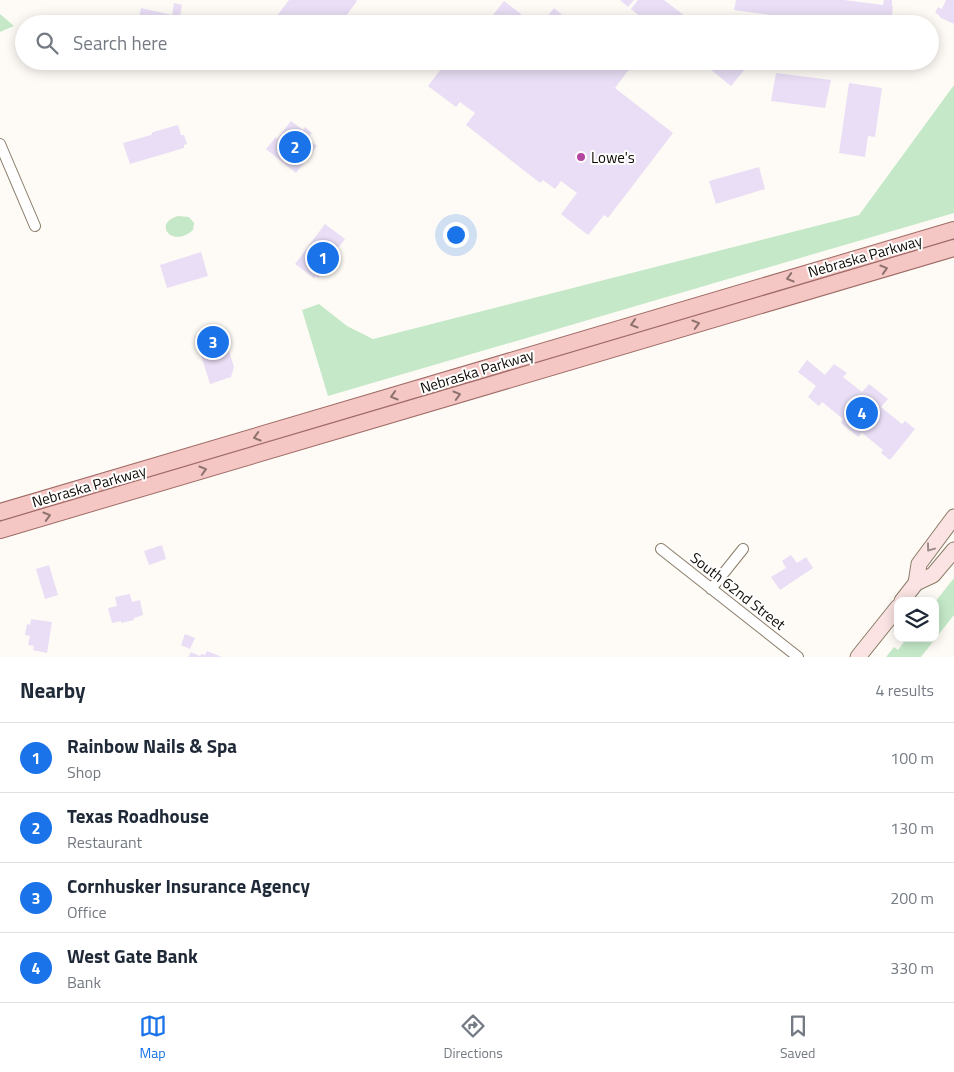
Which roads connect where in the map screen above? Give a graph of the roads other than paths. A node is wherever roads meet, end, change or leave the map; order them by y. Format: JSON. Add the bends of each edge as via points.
{"nodes":[{"id":1,"x":0,"y":144,"type":"edge"},
{"id":2,"x":36,"y":226,"type":"dead end"},
{"id":3,"x":954,"y":230,"type":"edge"},
{"id":4,"x":954,"y":248,"type":"edge"},
{"id":5,"x":0,"y":512,"type":"edge"},
{"id":6,"x":954,"y":517,"type":"edge"},
{"id":7,"x":0,"y":530,"type":"edge"},
{"id":8,"x":661,"y":549,"type":"dead end"},
{"id":9,"x":743,"y":549,"type":"dead end"},
{"id":10,"x":954,"y":550,"type":"edge"},
{"id":11,"x":916,"y":583,"type":"junction"},
{"id":12,"x":711,"y":589,"type":"junction"},
{"id":13,"x":905,"y":597,"type":"edge"},
{"id":14,"x":894,"y":612,"type":"edge"},
{"id":15,"x":798,"y":657,"type":"edge"},
{"id":16,"x":858,"y":657,"type":"edge"}],
"edges":[{"from":1,"to":2,"type":"street"},
{"from":3,"to":5,"type":"main road","name":"Nebraska Parkway","one_way":true},
{"from":7,"to":4,"type":"main road","name":"Nebraska Parkway","one_way":true},
{"from":6,"to":11,"type":"main road","one_way":true,"via":[[919,564]]},
{"from":8,"to":12,"type":"street","name":"South 62nd Street"},
{"from":9,"to":12,"type":"street"},
{"from":10,"to":11,"type":"main road","via":[[933,575]]},
{"from":11,"to":13,"type":"main road"},
{"from":12,"to":15,"type":"street","name":"South 62nd Street"},
{"from":14,"to":16,"type":"main road"}]}
